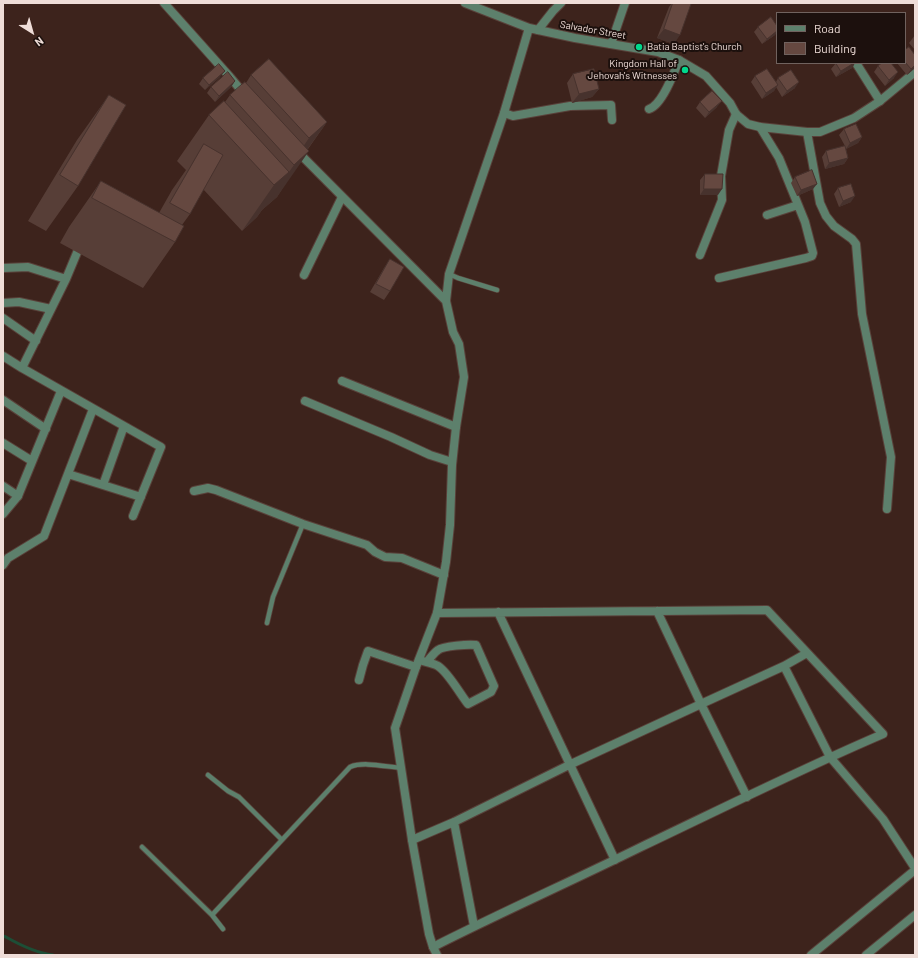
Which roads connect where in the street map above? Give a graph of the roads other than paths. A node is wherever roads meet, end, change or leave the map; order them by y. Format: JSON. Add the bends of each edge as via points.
{"nodes":[{"id":1,"x":164,"y":3,"type":"edge"},
{"id":2,"x":464,"y":3,"type":"edge"},
{"id":3,"x":561,"y":3,"type":"edge"},
{"id":4,"x":625,"y":3,"type":"edge"},
{"id":5,"x":529,"y":28,"type":"junction"},
{"id":6,"x":538,"y":30,"type":"junction"},
{"id":7,"x":611,"y":44,"type":"junction"},
{"id":8,"x":679,"y":60,"type":"junction"},
{"id":9,"x":857,"y":64,"type":"edge"},
{"id":10,"x":915,"y":72,"type":"edge"},
{"id":11,"x":249,"y":100,"type":"edge"},
{"id":12,"x":880,"y":101,"type":"junction"},
{"id":13,"x":649,"y":109,"type":"dead end"},
{"id":14,"x":504,"y":113,"type":"junction"},
{"id":15,"x":736,"y":114,"type":"junction"},
{"id":16,"x":612,"y":120,"type":"dead end"},
{"id":17,"x":760,"y":127,"type":"junction"},
{"id":18,"x":807,"y":132,"type":"junction"},
{"id":19,"x":292,"y":145,"type":"edge"},
{"id":20,"x":342,"y":197,"type":"junction"},
{"id":21,"x":798,"y":205,"type":"junction"},
{"id":22,"x":767,"y":215,"type":"dead end"},
{"id":23,"x":82,"y":242,"type":"dead end"},
{"id":24,"x":700,"y":255,"type":"dead end"},
{"id":25,"x":3,"y":268,"type":"edge"},
{"id":26,"x":449,"y":274,"type":"junction"},
{"id":27,"x":304,"y":275,"type":"dead end"},
{"id":28,"x":719,"y":278,"type":"dead end"},
{"id":29,"x":66,"y":279,"type":"junction"},
{"id":30,"x":497,"y":290,"type":"dead end"},
{"id":31,"x":446,"y":301,"type":"junction"},
{"id":32,"x":3,"y":303,"type":"edge"},
{"id":33,"x":51,"y":309,"type":"junction"},
{"id":34,"x":3,"y":318,"type":"edge"},
{"id":35,"x":36,"y":341,"type":"junction"},
{"id":36,"x":3,"y":356,"type":"edge"},
{"id":37,"x":22,"y":368,"type":"junction"},
{"id":38,"x":342,"y":381,"type":"dead end"},
{"id":39,"x":61,"y":391,"type":"junction"},
{"id":40,"x":3,"y":400,"type":"edge"},
{"id":41,"x":305,"y":401,"type":"dead end"},
{"id":42,"x":93,"y":409,"type":"junction"},
{"id":43,"x":124,"y":426,"type":"junction"},
{"id":44,"x":456,"y":427,"type":"junction"},
{"id":45,"x":46,"y":429,"type":"junction"},
{"id":46,"x":3,"y":443,"type":"edge"},
{"id":47,"x":32,"y":461,"type":"junction"},
{"id":48,"x":452,"y":462,"type":"junction"},
{"id":49,"x":68,"y":474,"type":"junction"},
{"id":50,"x":103,"y":485,"type":"junction"},
{"id":51,"x":3,"y":486,"type":"edge"},
{"id":52,"x":194,"y":491,"type":"dead end"},
{"id":53,"x":18,"y":496,"type":"junction"},
{"id":54,"x":141,"y":497,"type":"junction"},
{"id":55,"x":887,"y":508,"type":"dead end"},
{"id":56,"x":3,"y":514,"type":"edge"},
{"id":57,"x":133,"y":516,"type":"dead end"},
{"id":58,"x":302,"y":524,"type":"junction"},
{"id":59,"x":3,"y":565,"type":"edge"},
{"id":60,"x":444,"y":575,"type":"junction"},
{"id":61,"x":657,"y":611,"type":"junction"},
{"id":62,"x":498,"y":612,"type":"junction"},
{"id":63,"x":437,"y":613,"type":"junction"},
{"id":64,"x":267,"y":623,"type":"dead end"},
{"id":65,"x":807,"y":653,"type":"junction"},
{"id":66,"x":421,"y":663,"type":"junction"},
{"id":67,"x":784,"y":666,"type":"junction"},
{"id":68,"x":359,"y":680,"type":"dead end"},
{"id":69,"x":701,"y":704,"type":"junction"},
{"id":70,"x":830,"y":756,"type":"junction"},
{"id":71,"x":569,"y":766,"type":"junction"},
{"id":72,"x":402,"y":768,"type":"junction"},
{"id":73,"x":208,"y":775,"type":"dead end"},
{"id":74,"x":747,"y":796,"type":"junction"},
{"id":75,"x":454,"y":822,"type":"junction"},
{"id":76,"x":282,"y":840,"type":"junction"},
{"id":77,"x":412,"y":840,"type":"junction"},
{"id":78,"x":142,"y":847,"type":"dead end"},
{"id":79,"x":615,"y":860,"type":"junction"},
{"id":80,"x":915,"y":869,"type":"edge"},
{"id":81,"x":212,"y":915,"type":"junction"},
{"id":82,"x":915,"y":915,"type":"edge"},
{"id":83,"x":474,"y":926,"type":"junction"},
{"id":84,"x":223,"y":929,"type":"dead end"},
{"id":85,"x":433,"y":947,"type":"junction"},
{"id":86,"x":437,"y":955,"type":"edge"},
{"id":87,"x":811,"y":955,"type":"edge"},
{"id":88,"x":866,"y":955,"type":"edge"}],
"edges":[{"from":1,"to":11,"type":"street"},
{"from":2,"to":5,"type":"street","name":"Salvador Street"},
{"from":3,"to":6,"type":"street"},
{"from":4,"to":7,"type":"street"},
{"from":5,"to":6,"type":"street","name":"Salvador Street"},
{"from":5,"to":14,"type":"street"},
{"from":6,"to":7,"type":"street","name":"Salvador Street"},
{"from":7,"to":8,"type":"street","name":"Salvador Street","via":[[658,52]]},
{"from":8,"to":13,"type":"street","via":[[667,88],[653,108]]},
{"from":8,"to":15,"type":"street","name":"Salvador Street","via":[[706,76],[730,103]]},
{"from":9,"to":12,"type":"street"},
{"from":10,"to":12,"type":"street","name":"Salvador Street"},
{"from":12,"to":18,"type":"street","name":"Salvador Street","via":[[854,118],[820,132]]},
{"from":14,"to":16,"type":"street","via":[[513,116],[570,106],[611,105]]},
{"from":14,"to":26,"type":"street"},
{"from":15,"to":17,"type":"street","name":"Salvador Street","via":[[748,124]]},
{"from":15,"to":24,"type":"street","via":[[729,130],[721,176],[722,200]]},
{"from":17,"to":18,"type":"street","name":"Salvador Street"},
{"from":17,"to":21,"type":"street","via":[[779,158]]},
{"from":18,"to":55,"type":"street","via":[[820,203],[834,226],[856,244],[862,314],[891,457]]},
{"from":19,"to":20,"type":"street"},
{"from":20,"to":27,"type":"street"},
{"from":20,"to":31,"type":"street"},
{"from":21,"to":22,"type":"street"},
{"from":21,"to":28,"type":"street","via":[[805,222],[812,256]]},
{"from":23,"to":29,"type":"street"},
{"from":25,"to":29,"type":"street","via":[[28,266]]},
{"from":26,"to":30,"type":"lane"},
{"from":26,"to":31,"type":"street"},
{"from":29,"to":33,"type":"street"},
{"from":31,"to":44,"type":"street","via":[[453,332],[459,344],[464,377]]},
{"from":32,"to":33,"type":"street","via":[[18,302]]},
{"from":33,"to":35,"type":"street"},
{"from":34,"to":35,"type":"street"},
{"from":35,"to":37,"type":"street"},
{"from":36,"to":37,"type":"street"},
{"from":37,"to":39,"type":"street"},
{"from":38,"to":44,"type":"street"},
{"from":39,"to":42,"type":"street"},
{"from":39,"to":45,"type":"street"},
{"from":40,"to":45,"type":"street"},
{"from":41,"to":48,"type":"street"},
{"from":42,"to":43,"type":"street"},
{"from":42,"to":49,"type":"street"},
{"from":43,"to":50,"type":"street"},
{"from":43,"to":54,"type":"street","via":[[161,447]]},
{"from":44,"to":48,"type":"street"},
{"from":45,"to":47,"type":"street"},
{"from":46,"to":47,"type":"street"},
{"from":47,"to":53,"type":"street"},
{"from":48,"to":60,"type":"street","via":[[450,525]]},
{"from":49,"to":50,"type":"street"},
{"from":49,"to":59,"type":"street","via":[[44,536],[8,558]]},
{"from":50,"to":54,"type":"street"},
{"from":51,"to":53,"type":"street"},
{"from":52,"to":58,"type":"street","via":[[208,488],[216,490]]},
{"from":53,"to":56,"type":"street"},
{"from":54,"to":57,"type":"street"},
{"from":58,"to":60,"type":"street","via":[[367,544],[385,557],[402,558]]},
{"from":58,"to":64,"type":"lane","via":[[273,597]]},
{"from":60,"to":63,"type":"street"},
{"from":61,"to":62,"type":"street"},
{"from":61,"to":65,"type":"street","via":[[767,610]]},
{"from":61,"to":69,"type":"street"},
{"from":62,"to":63,"type":"street"},
{"from":62,"to":71,"type":"street"},
{"from":63,"to":66,"type":"street"},
{"from":65,"to":67,"type":"street"},
{"from":65,"to":70,"type":"street","via":[[883,734]]},
{"from":66,"to":66,"type":"street","via":[[441,648],[476,645],[494,686],[491,692],[468,704],[447,674],[438,666]]},
{"from":66,"to":68,"type":"street","via":[[368,651]]},
{"from":66,"to":72,"type":"street","via":[[395,728]]},
{"from":67,"to":69,"type":"street"},
{"from":67,"to":70,"type":"street"},
{"from":69,"to":71,"type":"street"},
{"from":69,"to":74,"type":"street"},
{"from":70,"to":74,"type":"street"},
{"from":70,"to":80,"type":"street","via":[[883,819]]},
{"from":71,"to":75,"type":"street"},
{"from":71,"to":79,"type":"street"},
{"from":72,"to":76,"type":"lane","via":[[365,764],[350,768]]},
{"from":72,"to":77,"type":"street"},
{"from":73,"to":76,"type":"lane","via":[[239,797]]},
{"from":74,"to":79,"type":"street"},
{"from":75,"to":77,"type":"street"},
{"from":75,"to":83,"type":"street"},
{"from":76,"to":81,"type":"lane"},
{"from":77,"to":85,"type":"street"},
{"from":78,"to":81,"type":"lane"},
{"from":79,"to":83,"type":"street"},
{"from":80,"to":87,"type":"street"},
{"from":81,"to":84,"type":"lane"},
{"from":82,"to":88,"type":"street"},
{"from":83,"to":85,"type":"street"},
{"from":85,"to":86,"type":"street"}]}
